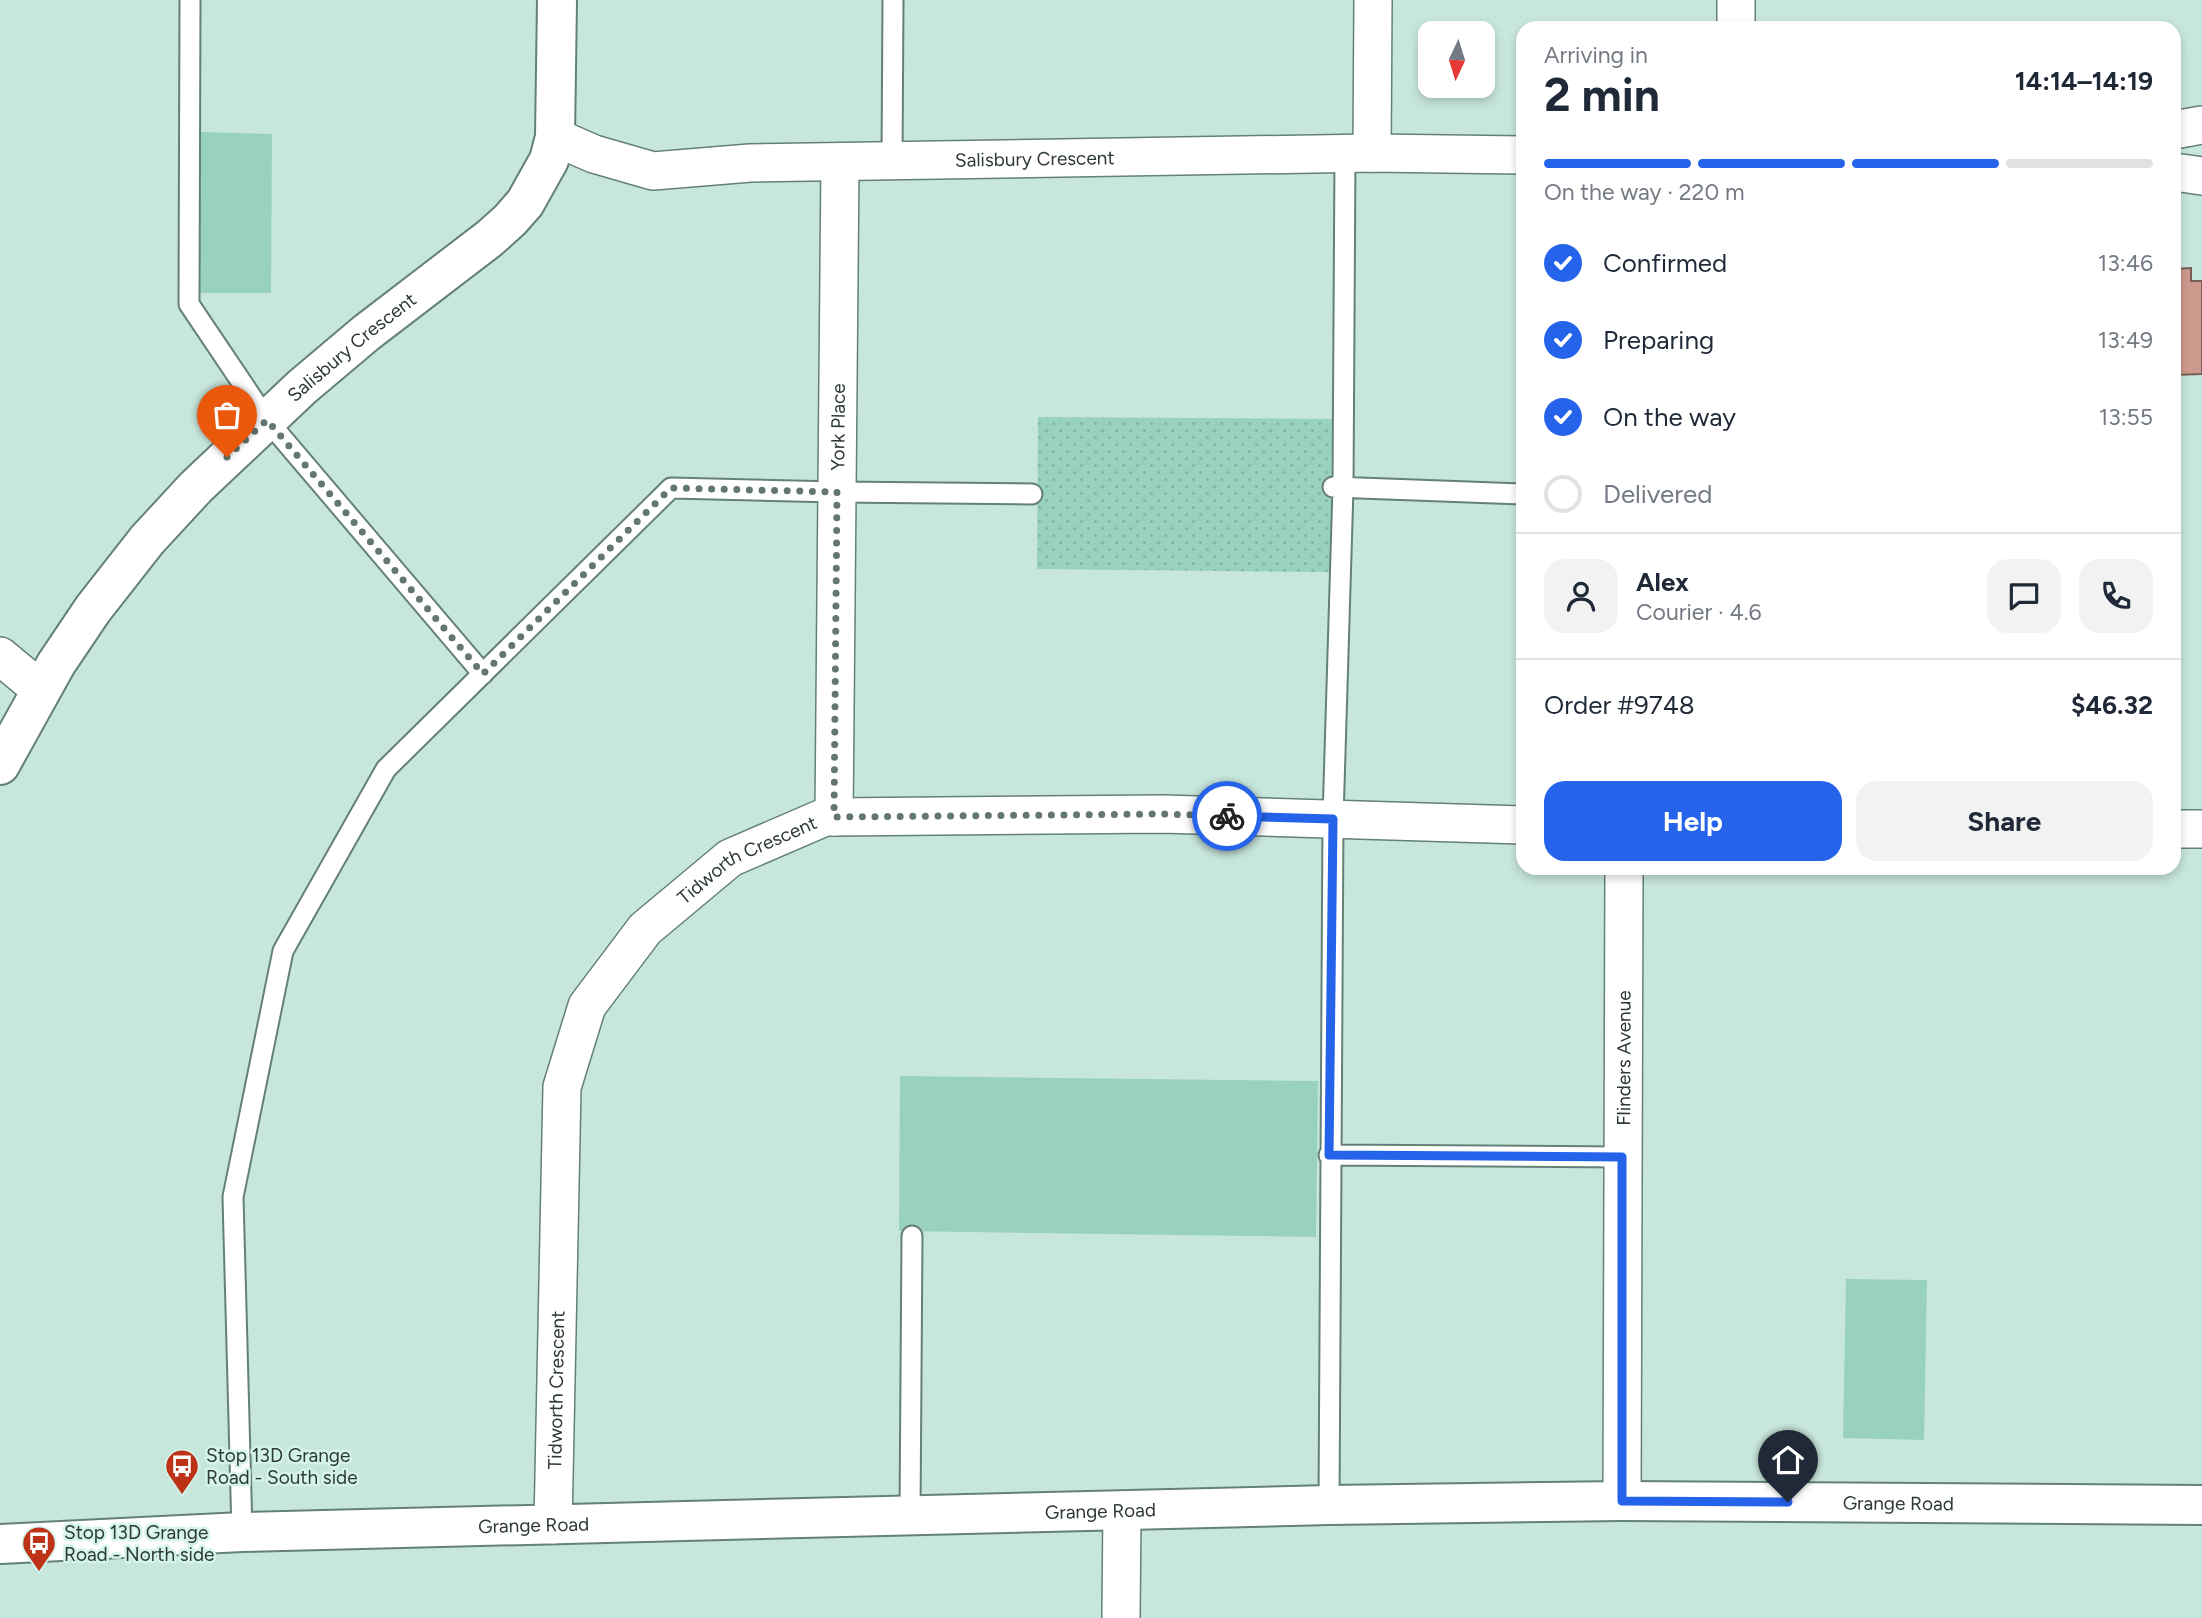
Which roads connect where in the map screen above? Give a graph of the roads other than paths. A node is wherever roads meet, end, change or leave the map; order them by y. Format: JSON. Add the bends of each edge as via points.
{"nodes":[{"id":1,"x":190,"y":0,"type":"edge"},
{"id":2,"x":557,"y":0,"type":"edge"},
{"id":3,"x":893,"y":0,"type":"edge"},
{"id":4,"x":1373,"y":0,"type":"edge"},
{"id":5,"x":1736,"y":0,"type":"edge"},
{"id":6,"x":1736,"y":21,"type":"edge"},
{"id":7,"x":555,"y":122,"type":"junction"},
{"id":8,"x":2202,"y":125,"type":"edge"},
{"id":9,"x":2181,"y":129,"type":"edge"},
{"id":10,"x":1358,"y":154,"type":"junction"},
{"id":11,"x":1516,"y":155,"type":"edge"},
{"id":12,"x":840,"y":162,"type":"junction"},
{"id":13,"x":892,"y":162,"type":"junction"},
{"id":14,"x":2181,"y":173,"type":"edge"},
{"id":15,"x":2202,"y":176,"type":"edge"},
{"id":16,"x":267,"y":420,"type":"junction"},
{"id":17,"x":1337,"y":488,"type":"junction"},
{"id":18,"x":837,"y":492,"type":"junction"},
{"id":19,"x":1032,"y":494,"type":"dead end"},
{"id":20,"x":1516,"y":495,"type":"edge"},
{"id":21,"x":0,"y":656,"type":"edge"},
{"id":22,"x":483,"y":674,"type":"junction"},
{"id":23,"x":41,"y":690,"type":"junction"},
{"id":24,"x":0,"y":765,"type":"edge"},
{"id":25,"x":834,"y":817,"type":"junction"},
{"id":26,"x":1333,"y":819,"type":"junction"},
{"id":27,"x":1516,"y":825,"type":"edge"},
{"id":28,"x":2181,"y":829,"type":"edge"},
{"id":29,"x":2202,"y":829,"type":"edge"},
{"id":30,"x":1624,"y":875,"type":"edge"},
{"id":31,"x":1329,"y":1155,"type":"junction"},
{"id":32,"x":1623,"y":1157,"type":"junction"},
{"id":33,"x":912,"y":1236,"type":"dead end"},
{"id":34,"x":1622,"y":1501,"type":"junction"},
{"id":35,"x":1329,"y":1505,"type":"junction"},
{"id":36,"x":2202,"y":1505,"type":"edge"},
{"id":37,"x":1122,"y":1510,"type":"junction"},
{"id":38,"x":910,"y":1515,"type":"junction"},
{"id":39,"x":554,"y":1525,"type":"junction"},
{"id":40,"x":242,"y":1532,"type":"junction"},
{"id":41,"x":0,"y":1544,"type":"edge"},
{"id":42,"x":1121,"y":1618,"type":"edge"}],
"edges":[{"from":1,"to":16,"type":"lane","via":[[189,304]]},
{"from":2,"to":7,"type":"street"},
{"from":3,"to":13,"type":"lane"},
{"from":4,"to":10,"type":"street"},
{"from":5,"to":6,"type":"street"},
{"from":7,"to":12,"type":"street","name":"Salisbury Crescent","via":[[594,154],[653,171]]},
{"from":7,"to":16,"type":"street","name":"Salisbury Crescent","via":[[550,160],[526,203],[510,220],[366,333]]},
{"from":8,"to":9,"type":"street"},
{"from":10,"to":11,"type":"street","name":"Salisbury Crescent"},
{"from":10,"to":13,"type":"street","name":"Salisbury Crescent"},
{"from":10,"to":17,"type":"lane"},
{"from":12,"to":13,"type":"street","name":"Salisbury Crescent"},
{"from":12,"to":18,"type":"street","name":"York Place"},
{"from":14,"to":15,"type":"street"},
{"from":16,"to":22,"type":"lane"},
{"from":16,"to":23,"type":"street","name":"Salisbury Crescent","via":[[147,540],[93,609]]},
{"from":17,"to":20,"type":"lane"},
{"from":17,"to":26,"type":"lane"},
{"from":18,"to":19,"type":"lane"},
{"from":18,"to":22,"type":"lane","via":[[671,488]]},
{"from":18,"to":25,"type":"street","name":"York Place"},
{"from":21,"to":23,"type":"street"},
{"from":22,"to":40,"type":"lane","via":[[386,769],[283,951],[233,1197]]},
{"from":23,"to":24,"type":"street","name":"Salisbury Crescent"},
{"from":25,"to":26,"type":"street","name":"Tidworth Crescent","via":[[1163,814]]},
{"from":25,"to":39,"type":"street","name":"Tidworth Crescent","via":[[730,858],[645,929],[587,1006],[562,1087]]},
{"from":26,"to":27,"type":"street","name":"Tidworth Crescent"},
{"from":26,"to":31,"type":"lane"},
{"from":28,"to":29,"type":"street"},
{"from":30,"to":32,"type":"street","name":"Flinders Avenue"},
{"from":31,"to":32,"type":"lane"},
{"from":31,"to":35,"type":"lane"},
{"from":32,"to":34,"type":"street","name":"Flinders Avenue"},
{"from":33,"to":38,"type":"lane"},
{"from":34,"to":35,"type":"street","name":"Grange Road"},
{"from":34,"to":36,"type":"street","name":"Grange Road"},
{"from":35,"to":37,"type":"street","name":"Grange Road"},
{"from":37,"to":38,"type":"street","name":"Grange Road"},
{"from":37,"to":42,"type":"street"},
{"from":38,"to":39,"type":"street","name":"Grange Road"},
{"from":39,"to":40,"type":"street","name":"Grange Road"},
{"from":40,"to":41,"type":"street","name":"Grange Road"}]}
